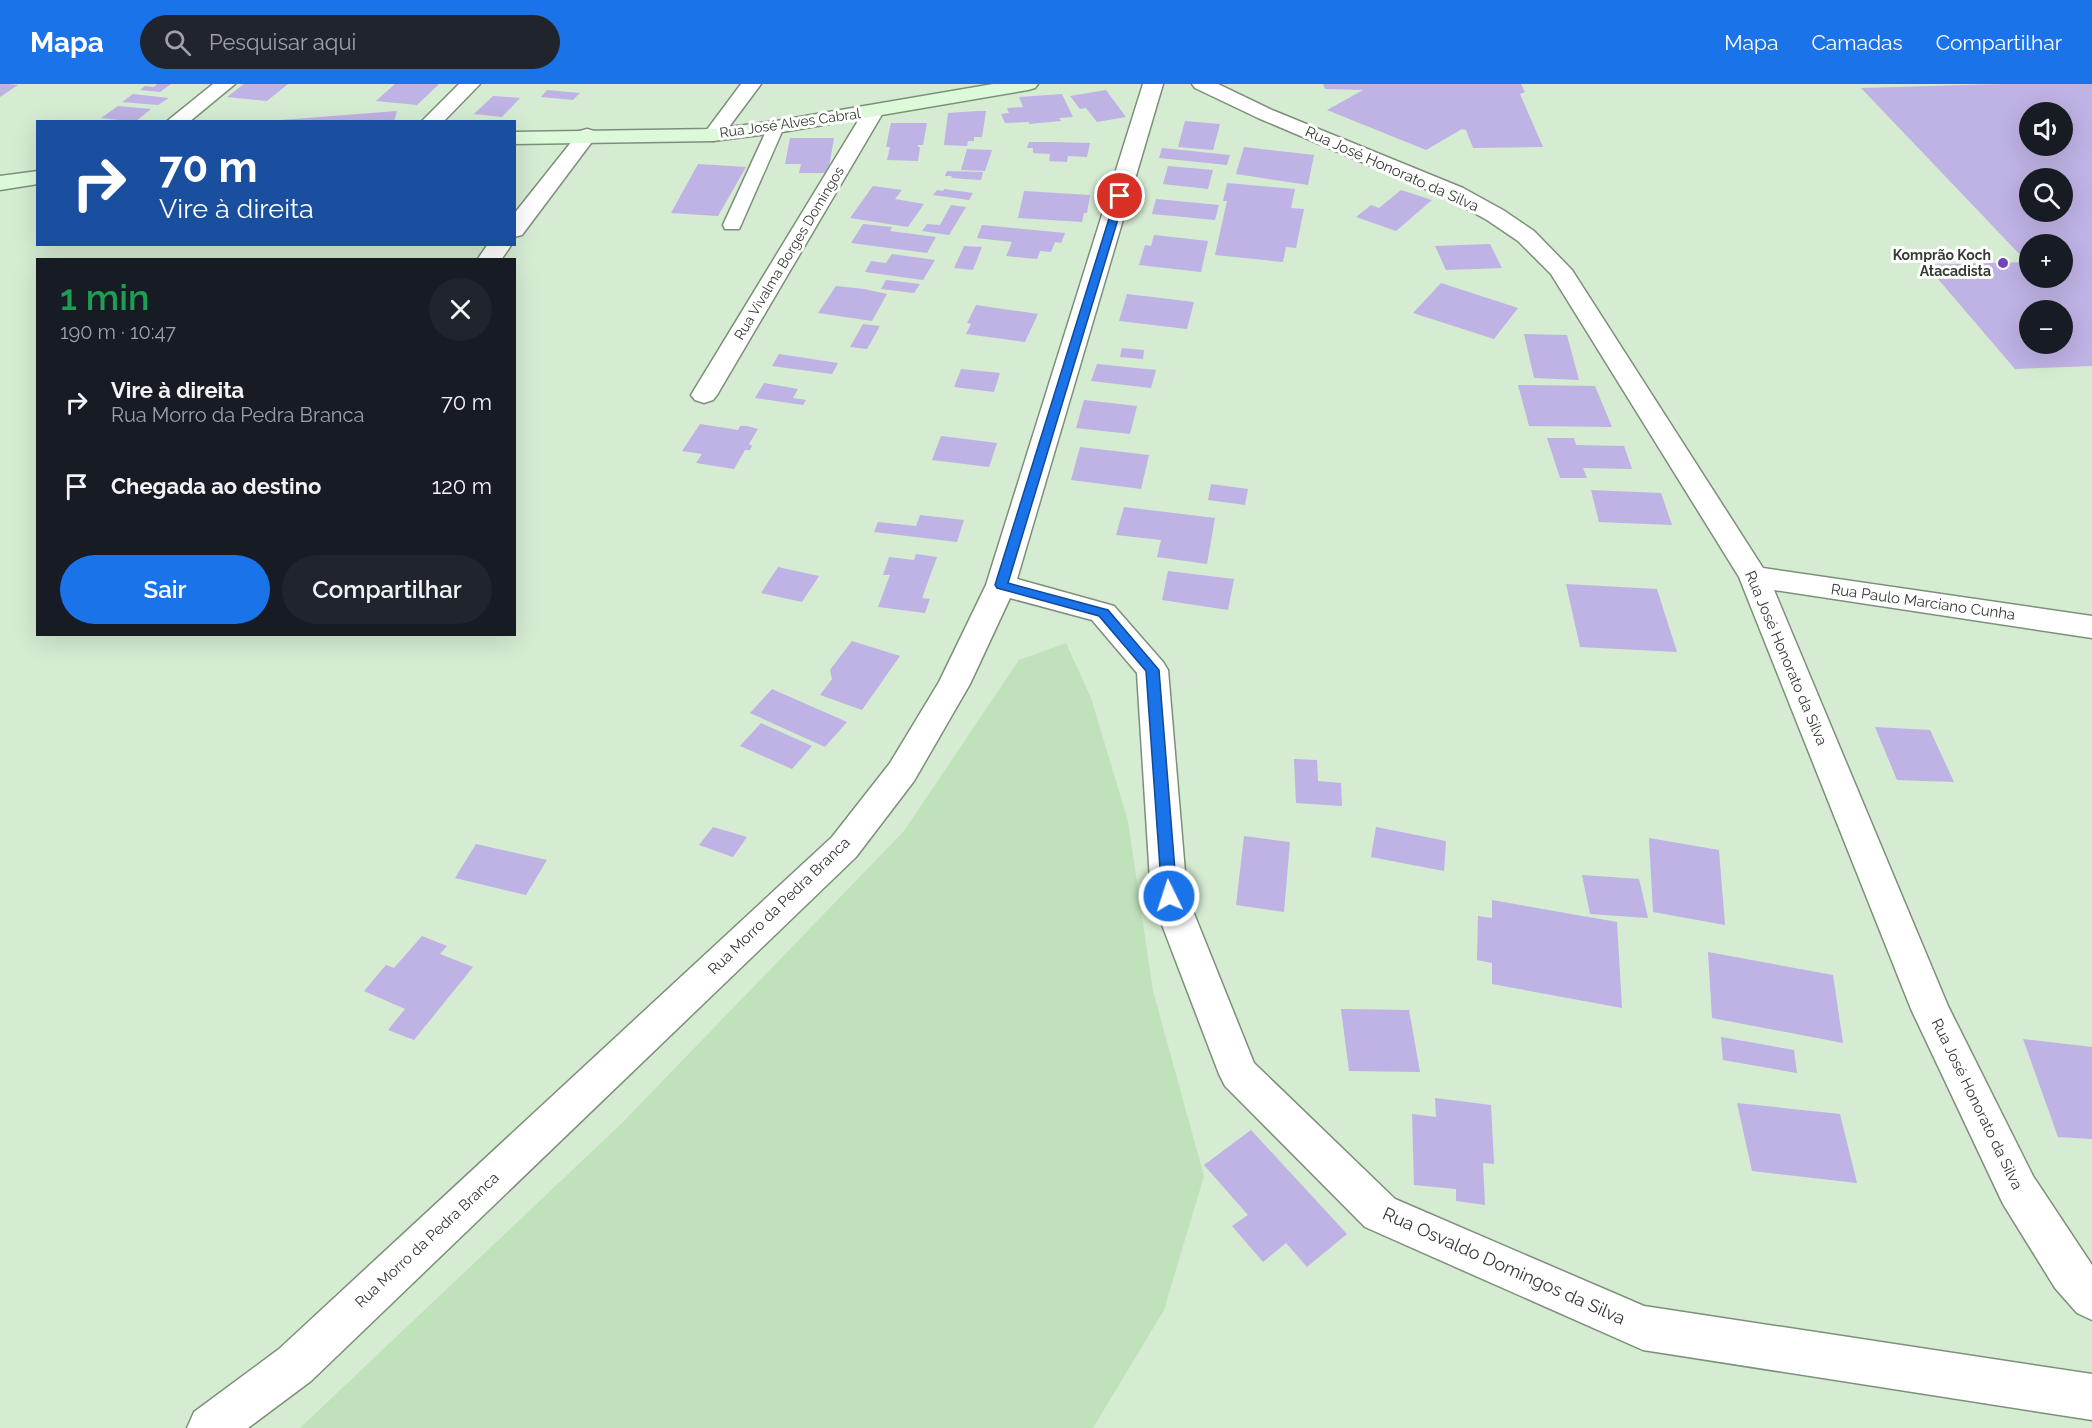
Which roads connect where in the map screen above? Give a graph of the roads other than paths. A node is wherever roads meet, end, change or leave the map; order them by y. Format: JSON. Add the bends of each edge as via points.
{"nodes":[{"id":1,"x":225,"y":84,"type":"edge"},
{"id":2,"x":470,"y":84,"type":"edge"},
{"id":3,"x":751,"y":84,"type":"edge"},
{"id":4,"x":1028,"y":84,"type":"edge"},
{"id":5,"x":1153,"y":84,"type":"edge"},
{"id":6,"x":1202,"y":84,"type":"edge"},
{"id":7,"x":874,"y":111,"type":"junction"},
{"id":8,"x":179,"y":120,"type":"edge"},
{"id":9,"x":433,"y":120,"type":"edge"},
{"id":10,"x":776,"y":127,"type":"junction"},
{"id":11,"x":587,"y":135,"type":"junction"},
{"id":12,"x":713,"y":135,"type":"junction"},
{"id":13,"x":516,"y":138,"type":"edge"},
{"id":14,"x":36,"y":177,"type":"edge"},
{"id":15,"x":0,"y":183,"type":"edge"},
{"id":16,"x":732,"y":225,"type":"dead end"},
{"id":17,"x":516,"y":227,"type":"edge"},
{"id":18,"x":499,"y":246,"type":"edge"},
{"id":19,"x":490,"y":258,"type":"edge"},
{"id":20,"x":704,"y":395,"type":"dead end"},
{"id":21,"x":1754,"y":577,"type":"junction"},
{"id":22,"x":1001,"y":585,"type":"junction"},
{"id":23,"x":2092,"y":627,"type":"edge"},
{"id":24,"x":2092,"y":1298,"type":"edge"},
{"id":25,"x":2092,"y":1397,"type":"edge"},
{"id":26,"x":210,"y":1428,"type":"edge"}],
"edges":[{"from":1,"to":8,"type":"street"},
{"from":2,"to":9,"type":"street"},
{"from":3,"to":12,"type":"street"},
{"from":4,"to":7,"type":"main road","name":"Rua José Alves Cabral"},
{"from":5,"to":22,"type":"street","name":"Rua Morro da Pedra Branca"},
{"from":6,"to":21,"type":"street","name":"Rua José Honorato da Silva","via":[[1455,193],[1526,236],[1560,270]]},
{"from":7,"to":10,"type":"main road","name":"Rua José Alves Cabral"},
{"from":7,"to":20,"type":"street","name":"Rua Vivalma Borges Domingos"},
{"from":10,"to":12,"type":"main road","name":"Rua José Alves Cabral"},
{"from":10,"to":16,"type":"lane"},
{"from":11,"to":12,"type":"main road","name":"Rua José Alves Cabral"},
{"from":11,"to":13,"type":"main road","name":"Rua José Alves Cabral"},
{"from":11,"to":17,"type":"street"},
{"from":14,"to":15,"type":"main road"},
{"from":18,"to":19,"type":"street"},
{"from":21,"to":23,"type":"street","name":"Rua Paulo Marciano Cunha"},
{"from":21,"to":24,"type":"street","name":"Rua José Honorato da Silva","via":[[1930,1009],[2018,1190],[2070,1273]]},
{"from":22,"to":25,"type":"street","name":"Rua Osvaldo Domingos da Silva","via":[[1103,613],[1152,670],[1169,896],[1239,1074],[1380,1213],[1643,1328]]},
{"from":22,"to":26,"type":"street","name":"Rua Morro da Pedra Branca","via":[[954,684],[902,772],[844,847],[295,1365]]}]}
